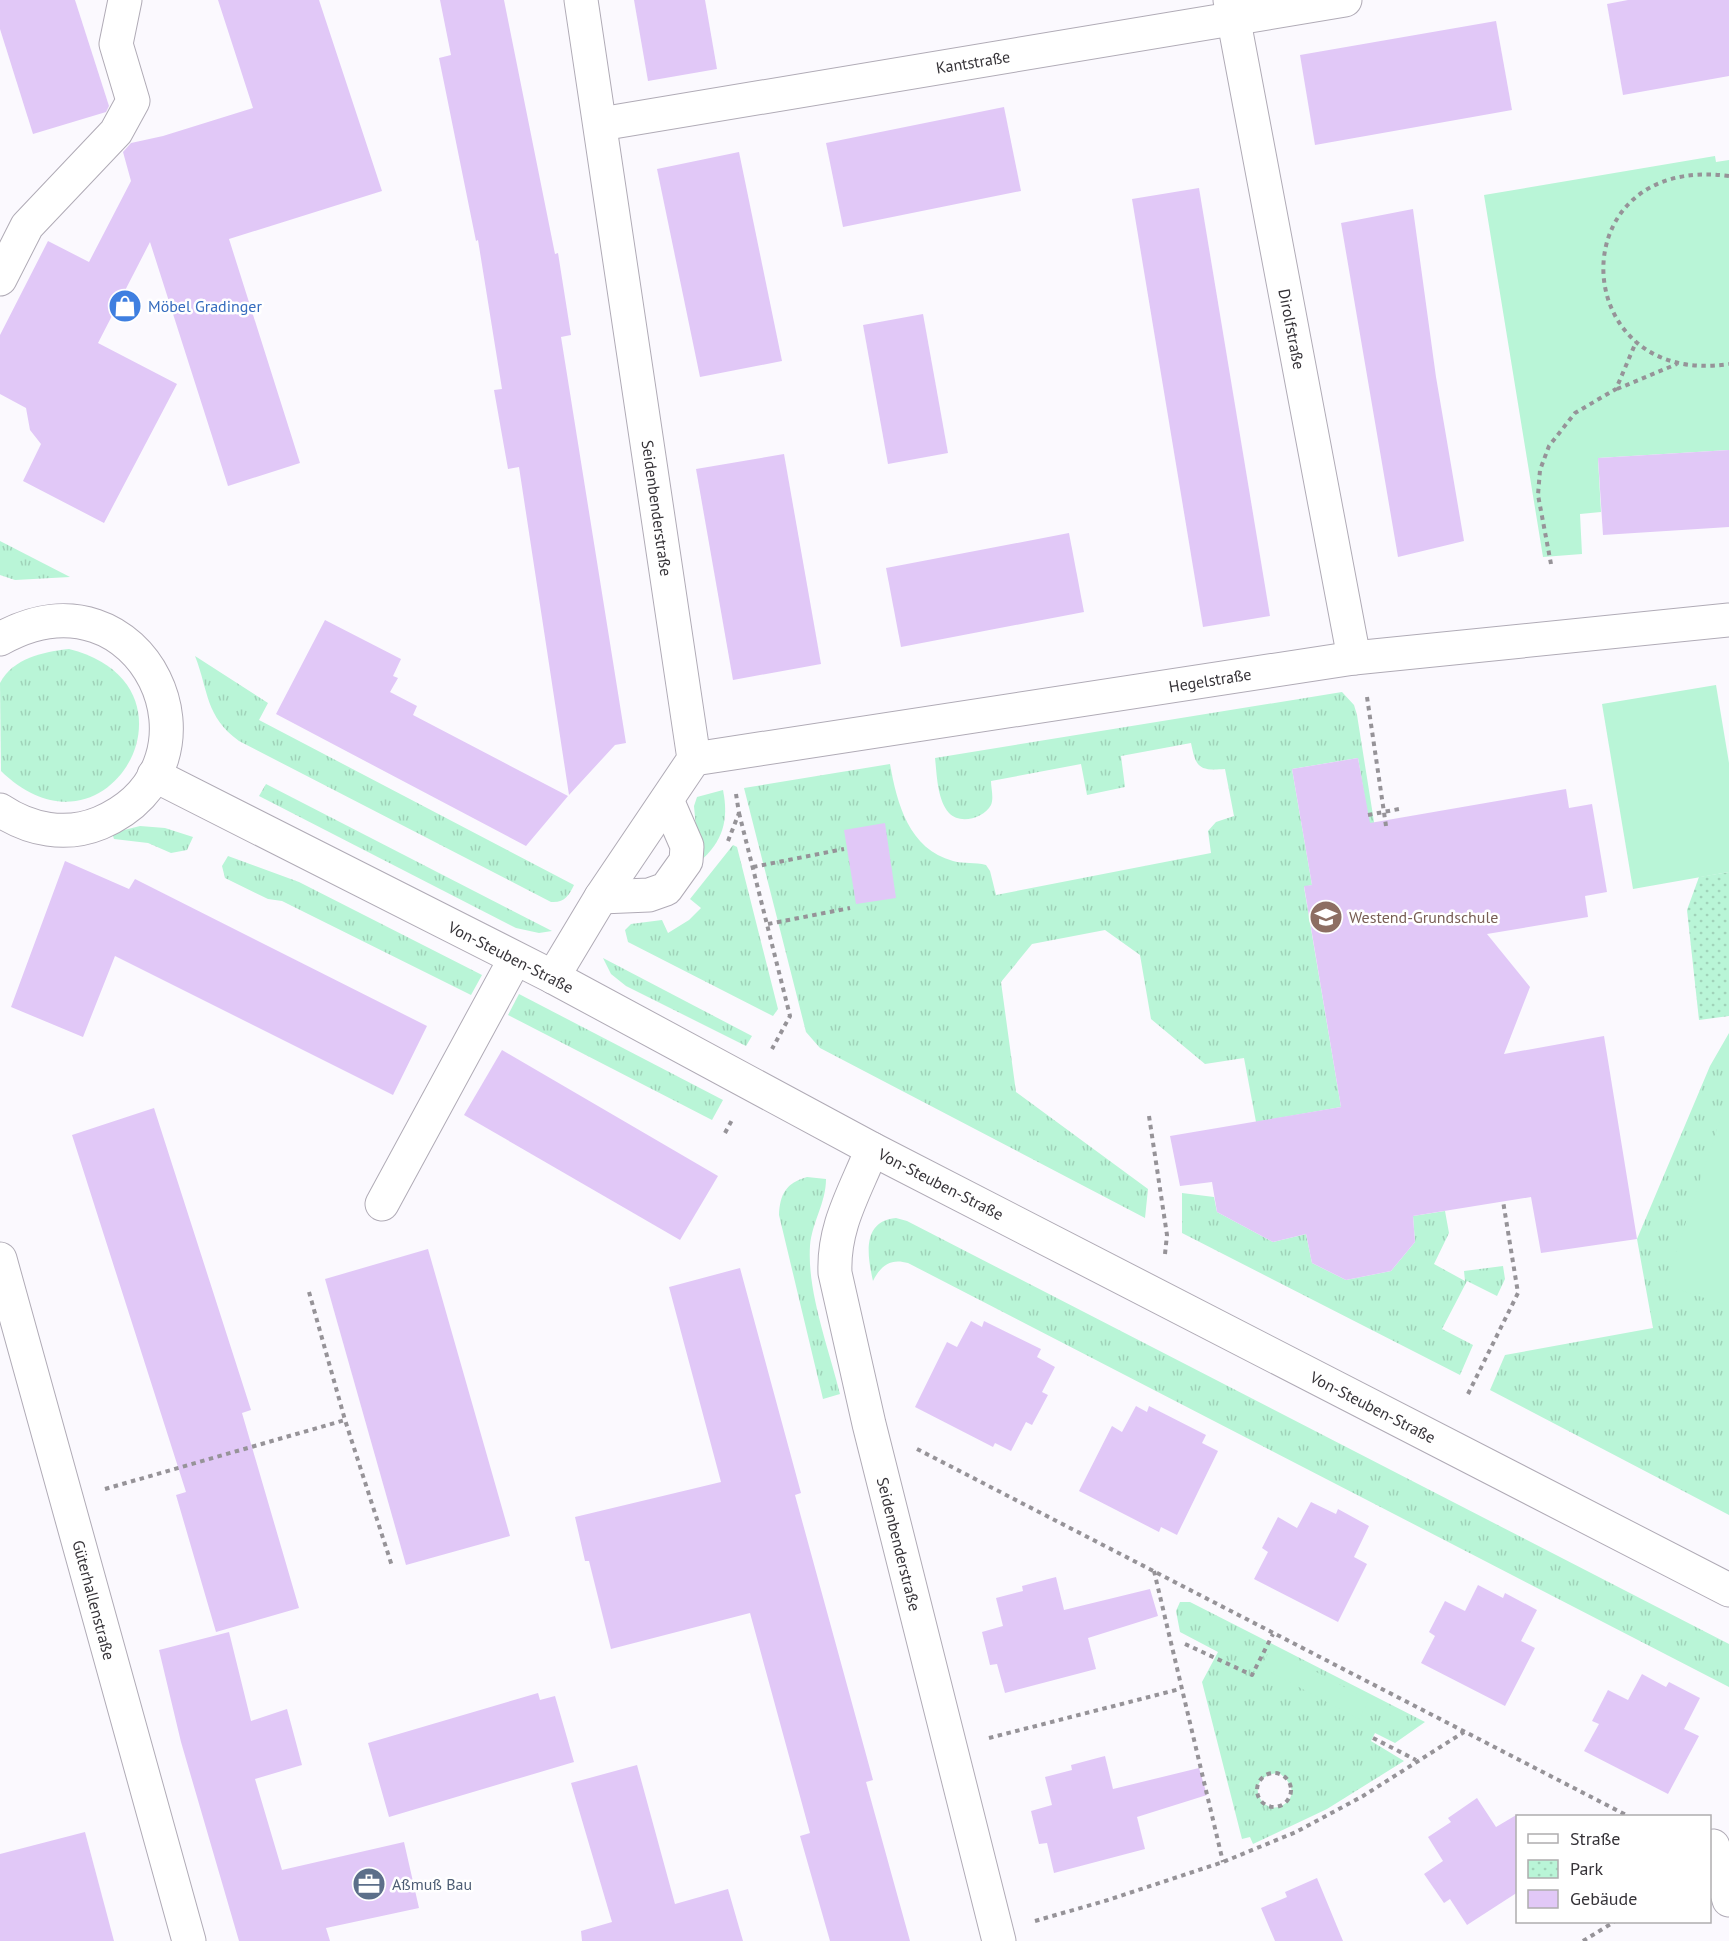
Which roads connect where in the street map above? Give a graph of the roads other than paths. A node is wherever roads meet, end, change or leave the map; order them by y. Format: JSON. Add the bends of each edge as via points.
{"nodes":[{"id":1,"x":126,"y":0,"type":"edge"},
{"id":2,"x":581,"y":0,"type":"edge"},
{"id":3,"x":1345,"y":0,"type":"edge"},
{"id":4,"x":1232,"y":9,"type":"edge"},
{"id":5,"x":601,"y":124,"type":"junction"},
{"id":6,"x":0,"y":279,"type":"edge"},
{"id":7,"x":1729,"y":620,"type":"edge"},
{"id":8,"x":0,"y":639,"type":"edge"},
{"id":9,"x":1357,"y":658,"type":"junction"},
{"id":10,"x":694,"y":759,"type":"junction"},
{"id":11,"x":154,"y":775,"type":"junction"},
{"id":12,"x":667,"y":800,"type":"junction"},
{"id":13,"x":0,"y":810,"type":"edge"},
{"id":14,"x":601,"y":897,"type":"junction"},
{"id":15,"x":515,"y":959,"type":"junction"},
{"id":16,"x":553,"y":977,"type":"junction"},
{"id":17,"x":872,"y":1149,"type":"junction"},
{"id":18,"x":382,"y":1204,"type":"dead end"},
{"id":19,"x":0,"y":1259,"type":"edge"},
{"id":20,"x":1729,"y":1590,"type":"edge"},
{"id":21,"x":1713,"y":1846,"type":"dead end"},
{"id":22,"x":1729,"y":1900,"type":"edge"},
{"id":23,"x":998,"y":1936,"type":"edge"},
{"id":24,"x":189,"y":1941,"type":"edge"}],
"edges":[{"from":1,"to":6,"type":"street","via":[[116,44],[133,101],[116,132],[27,226]]},
{"from":2,"to":5,"type":"street","name":"Seidenbenderstraße"},
{"from":3,"to":4,"type":"street","name":"Kantstraße"},
{"from":4,"to":5,"type":"street","name":"Kantstraße"},
{"from":4,"to":9,"type":"street","name":"Dirolfstraße"},
{"from":5,"to":10,"type":"street","name":"Seidenbenderstraße"},
{"from":7,"to":9,"type":"street","name":"Hegelstraße"},
{"from":8,"to":11,"type":"street","via":[[36,623],[66,621],[96,626],[131,646],[155,678],[163,697],[166,736]]},
{"from":9,"to":10,"type":"street","name":"Hegelstraße"},
{"from":10,"to":12,"type":"street"},
{"from":11,"to":13,"type":"street","via":[[128,807],[92,826],[51,830],[32,826]]},
{"from":11,"to":15,"type":"street","name":"Von-Steuben-Straße"},
{"from":12,"to":14,"type":"street"},
{"from":12,"to":14,"type":"street","via":[[687,846],[686,861],[666,889],[641,896]]},
{"from":14,"to":16,"type":"street"},
{"from":15,"to":16,"type":"street","name":"Von-Steuben-Straße"},
{"from":15,"to":18,"type":"street"},
{"from":16,"to":17,"type":"street","name":"Von-Steuben-Straße"},
{"from":17,"to":20,"type":"street","name":"Von-Steuben-Straße"},
{"from":17,"to":23,"type":"street","name":"Seidenbenderstraße","via":[[839,1225],[835,1273],[868,1424]]},
{"from":19,"to":24,"type":"street","name":"Güterhallenstraße"},
{"from":21,"to":22,"type":"street"}]}
